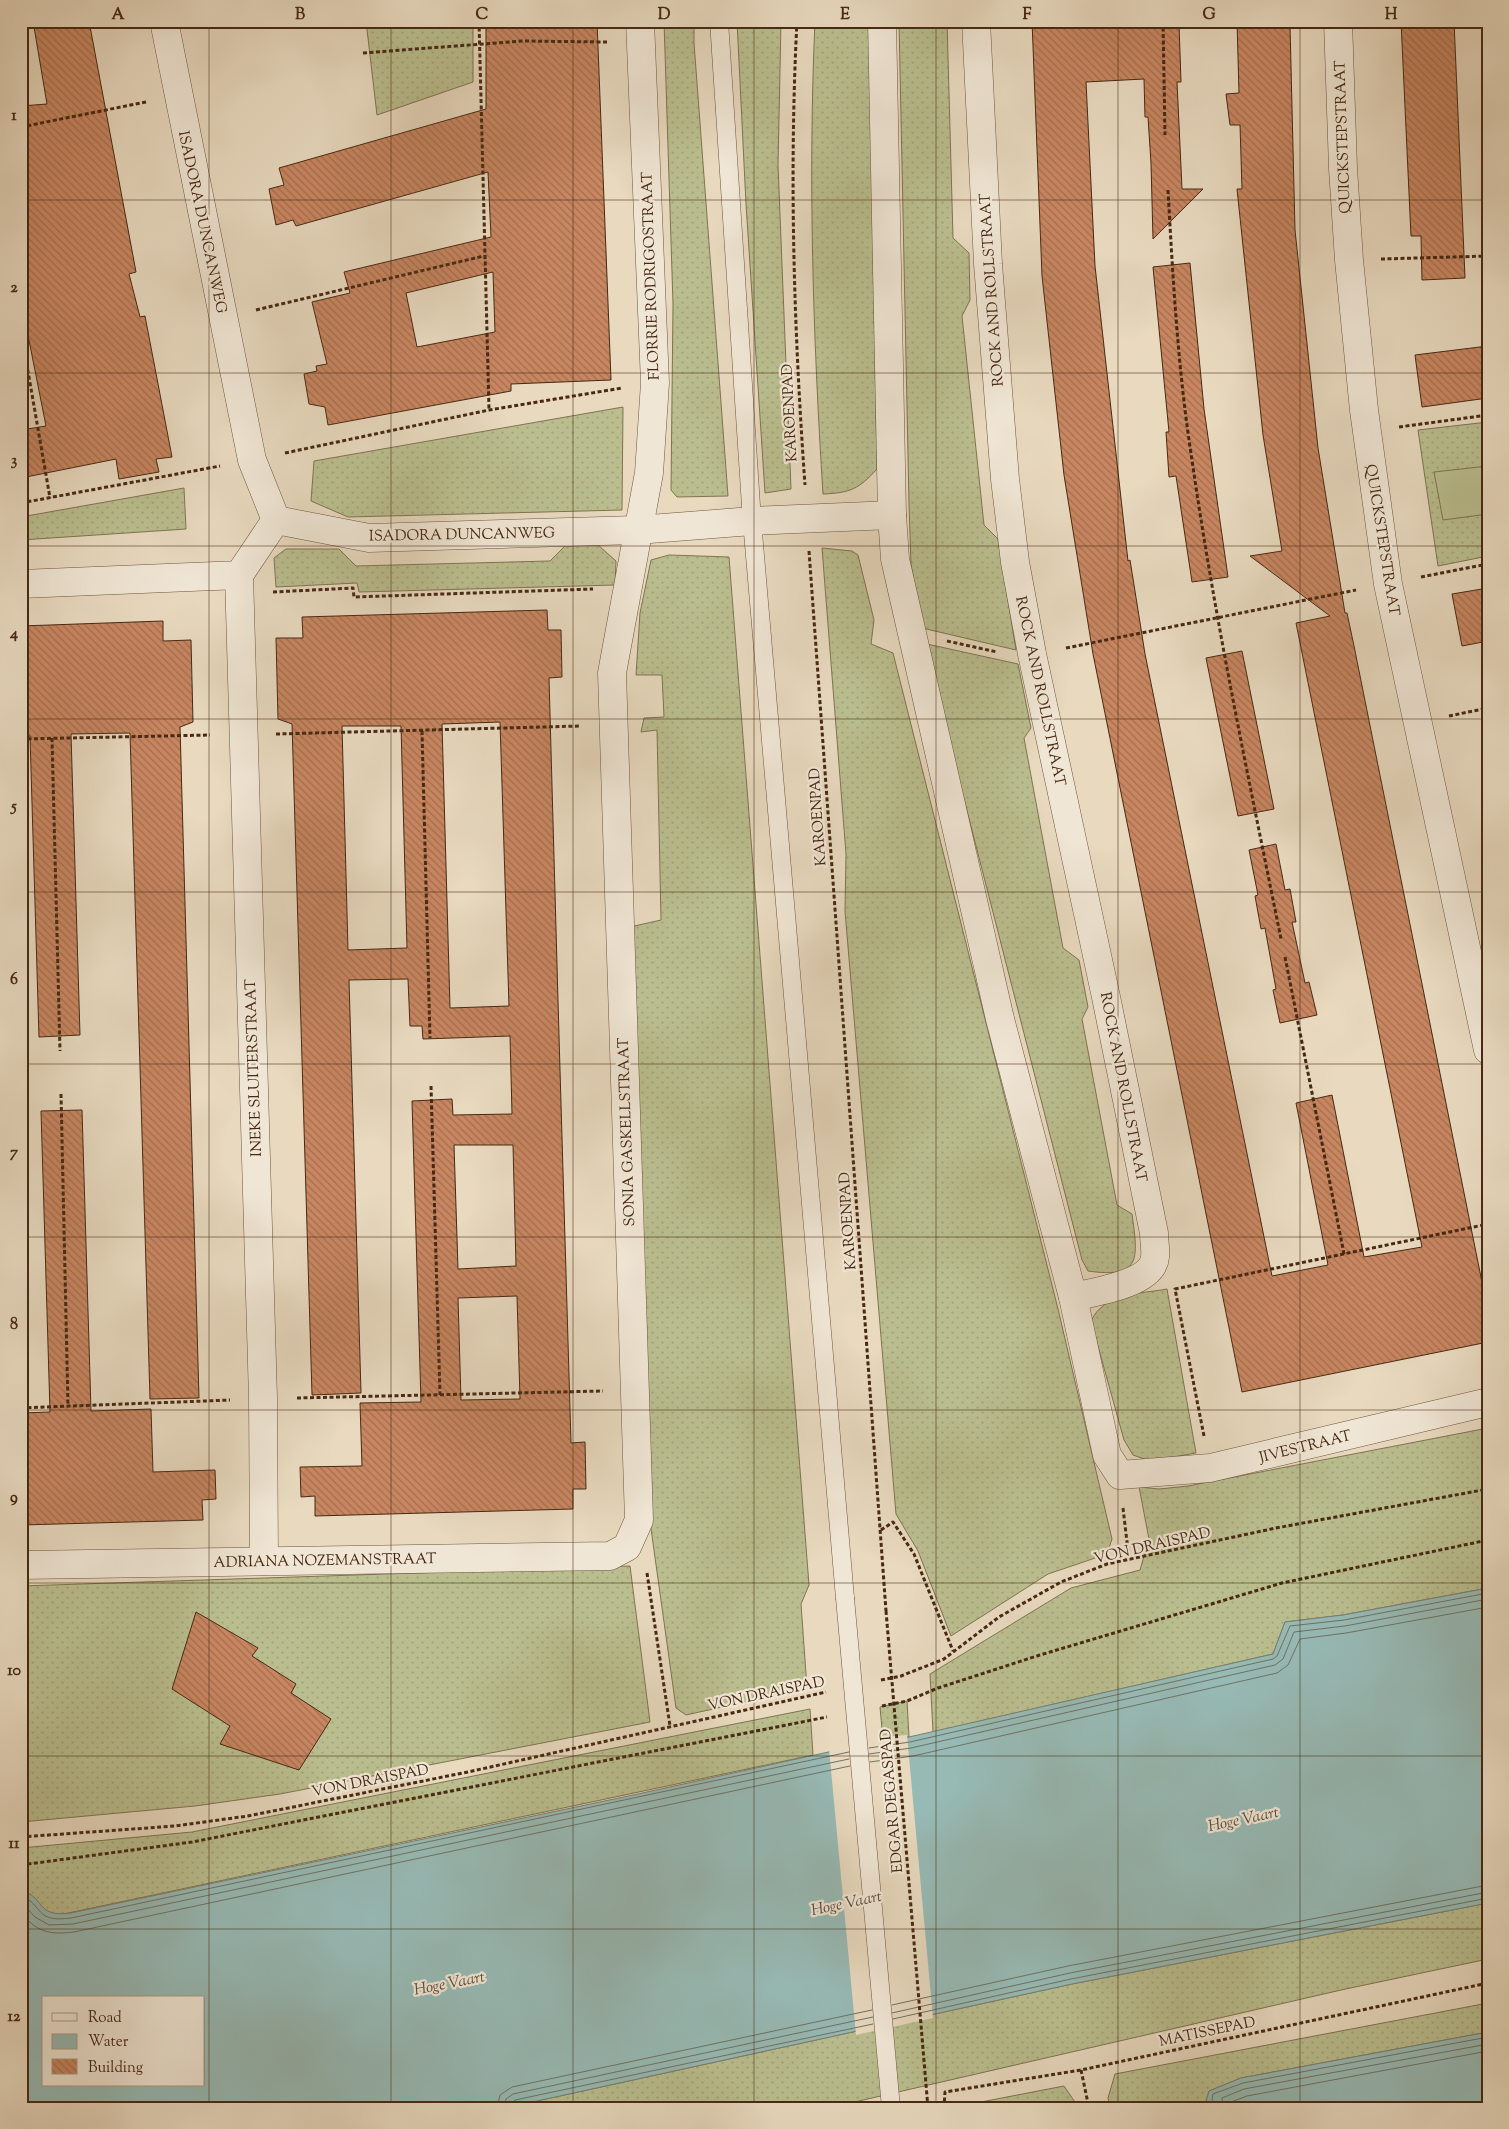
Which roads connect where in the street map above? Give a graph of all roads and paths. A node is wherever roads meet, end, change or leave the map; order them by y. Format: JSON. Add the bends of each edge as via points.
{"nodes":[{"id":1,"x":164,"y":21,"type":"edge"},
{"id":2,"x":479,"y":21,"type":"edge"},
{"id":3,"x":720,"y":21,"type":"edge"},
{"id":4,"x":797,"y":21,"type":"edge"},
{"id":5,"x":882,"y":21,"type":"edge"},
{"id":6,"x":976,"y":21,"type":"edge"},
{"id":7,"x":1163,"y":21,"type":"edge"},
{"id":8,"x":1338,"y":21,"type":"edge"},
{"id":9,"x":640,"y":32,"type":"edge"},
{"id":10,"x":479,"y":44,"type":"junction"},
{"id":11,"x":363,"y":53,"type":"dead end"},
{"id":12,"x":178,"y":99,"type":"junction"},
{"id":13,"x":21,"y":127,"type":"edge"},
{"id":14,"x":1165,"y":135,"type":"dead end"},
{"id":15,"x":1168,"y":190,"type":"dead end"},
{"id":16,"x":484,"y":256,"type":"junction"},
{"id":17,"x":1488,"y":256,"type":"edge"},
{"id":18,"x":1349,"y":260,"type":"junction"},
{"id":19,"x":223,"y":318,"type":"junction"},
{"id":20,"x":21,"y":331,"type":"edge"},
{"id":21,"x":23,"y":356,"type":"edge"},
{"id":22,"x":655,"y":383,"type":"junction"},
{"id":23,"x":489,"y":410,"type":"junction"},
{"id":24,"x":1488,"y":416,"type":"edge"},
{"id":25,"x":1367,"y":432,"type":"junction"},
{"id":26,"x":252,"y":460,"type":"junction"},
{"id":27,"x":50,"y":498,"type":"junction"},
{"id":28,"x":21,"y":503,"type":"edge"},
{"id":29,"x":892,"y":515,"type":"junction"},
{"id":30,"x":807,"y":518,"type":"junction"},
{"id":31,"x":276,"y":520,"type":"junction"},
{"id":32,"x":752,"y":521,"type":"junction"},
{"id":33,"x":637,"y":530,"type":"junction"},
{"id":34,"x":1488,"y":564,"type":"edge"},
{"id":35,"x":21,"y":584,"type":"edge"},
{"id":36,"x":239,"y":584,"type":"junction"},
{"id":37,"x":1388,"y":584,"type":"junction"},
{"id":38,"x":627,"y":588,"type":"junction"},
{"id":39,"x":1217,"y":617,"type":"junction"},
{"id":40,"x":940,"y":639,"type":"dead end"},
{"id":41,"x":1064,"y":648,"type":"dead end"},
{"id":42,"x":1005,"y":654,"type":"dead end"},
{"id":43,"x":613,"y":725,"type":"junction"},
{"id":44,"x":422,"y":732,"type":"junction"},
{"id":45,"x":243,"y":734,"type":"junction"},
{"id":46,"x":52,"y":738,"type":"junction"},
{"id":47,"x":21,"y":739,"type":"edge"},
{"id":48,"x":1281,"y":939,"type":"dead end"},
{"id":49,"x":1285,"y":957,"type":"dead end"},
{"id":50,"x":430,"y":1038,"type":"dead end"},
{"id":51,"x":1488,"y":1050,"type":"edge"},
{"id":52,"x":60,"y":1051,"type":"dead end"},
{"id":53,"x":431,"y":1086,"type":"dead end"},
{"id":54,"x":61,"y":1094,"type":"dead end"},
{"id":55,"x":1488,"y":1224,"type":"edge"},
{"id":56,"x":1344,"y":1254,"type":"junction"},
{"id":57,"x":1074,"y":1297,"type":"junction"},
{"id":58,"x":635,"y":1390,"type":"junction"},
{"id":59,"x":440,"y":1395,"type":"junction"},
{"id":60,"x":263,"y":1398,"type":"junction"},
{"id":61,"x":1488,"y":1402,"type":"edge"},
{"id":62,"x":68,"y":1406,"type":"junction"},
{"id":63,"x":21,"y":1408,"type":"edge"},
{"id":64,"x":1210,"y":1468,"type":"junction"},
{"id":65,"x":1120,"y":1475,"type":"junction"},
{"id":66,"x":1488,"y":1490,"type":"edge"},
{"id":67,"x":881,"y":1530,"type":"junction"},
{"id":68,"x":1488,"y":1540,"type":"edge"},
{"id":69,"x":627,"y":1547,"type":"junction"},
{"id":70,"x":1129,"y":1559,"type":"junction"},
{"id":71,"x":264,"y":1561,"type":"junction"},
{"id":72,"x":21,"y":1565,"type":"edge"},
{"id":73,"x":886,"y":1611,"type":"joint"},
{"id":74,"x":953,"y":1651,"type":"junction"},
{"id":75,"x":872,"y":1682,"type":"dead end"},
{"id":76,"x":834,"y":1690,"type":"dead end"},
{"id":77,"x":877,"y":1707,"type":"dead end"},
{"id":78,"x":829,"y":1716,"type":"dead end"},
{"id":79,"x":670,"y":1726,"type":"junction"},
{"id":80,"x":21,"y":1837,"type":"edge"},
{"id":81,"x":21,"y":1865,"type":"edge"},
{"id":82,"x":1488,"y":1983,"type":"edge"},
{"id":83,"x":1080,"y":2070,"type":"junction"},
{"id":84,"x":891,"y":2108,"type":"edge"},
{"id":85,"x":928,"y":2108,"type":"edge"},
{"id":86,"x":944,"y":2108,"type":"edge"},
{"id":87,"x":1089,"y":2108,"type":"edge"}],
"edges":[{"from":1,"to":12,"type":"street","name":"ISADORA DUNCANWEG"},
{"from":2,"to":10,"type":"path"},
{"from":3,"to":32,"type":"lane"},
{"from":4,"to":30,"type":"path","name":"KAROENPAD","via":[[793,127],[794,277]]},
{"from":5,"to":29,"type":"street"},
{"from":6,"to":57,"type":"street","name":"ROCK AND ROLLSTRAAT","via":[[988,264],[1015,562],[1154,1234],[1156,1259],[1143,1276]]},
{"from":7,"to":14,"type":"path"},
{"from":8,"to":18,"type":"street","name":"QUICKSTEPSTRAAT"},
{"from":9,"to":10,"type":"path"},
{"from":9,"to":22,"type":"street","name":"FLORRIE RODRIGOSTRAAT"},
{"from":10,"to":11,"type":"path"},
{"from":10,"to":16,"type":"path"},
{"from":12,"to":13,"type":"path","via":[[140,103]]},
{"from":12,"to":19,"type":"street","name":"ISADORA DUNCANWEG"},
{"from":15,"to":39,"type":"path","via":[[1174,306],[1191,458]]},
{"from":16,"to":19,"type":"path"},
{"from":16,"to":23,"type":"path"},
{"from":17,"to":18,"type":"path"},
{"from":18,"to":25,"type":"street","name":"QUICKSTEPSTRAAT"},
{"from":19,"to":26,"type":"street","name":"ISADORA DUNCANWEG"},
{"from":20,"to":21,"type":"path"},
{"from":21,"to":27,"type":"path"},
{"from":22,"to":23,"type":"path"},
{"from":22,"to":33,"type":"street","name":"FLORRIE RODRIGOSTRAAT","via":[[649,473]]},
{"from":23,"to":26,"type":"path"},
{"from":24,"to":25,"type":"path"},
{"from":25,"to":37,"type":"street","name":"QUICKSTEPSTRAAT"},
{"from":26,"to":27,"type":"path"},
{"from":26,"to":31,"type":"street","name":"ISADORA DUNCANWEG"},
{"from":27,"to":28,"type":"path"},
{"from":29,"to":30,"type":"street","name":"ISADORA DUNCANWEG"},
{"from":29,"to":57,"type":"street","via":[[895,559],[906,613],[1000,1020]]},
{"from":30,"to":32,"type":"street","name":"ISADORA DUNCANWEG"},
{"from":30,"to":67,"type":"path","name":"KAROENPAD"},
{"from":31,"to":33,"type":"street","name":"ISADORA DUNCANWEG","via":[[369,538]]},
{"from":31,"to":36,"type":"street"},
{"from":32,"to":33,"type":"street","name":"ISADORA DUNCANWEG"},
{"from":32,"to":84,"type":"lane","bridge":true},
{"from":33,"to":38,"type":"street","name":"SONIA GASKELLSTRAAT"},
{"from":34,"to":37,"type":"path"},
{"from":35,"to":36,"type":"street"},
{"from":36,"to":38,"type":"path","via":[[353,588],[354,597]]},
{"from":36,"to":45,"type":"street","name":"INEKE SLUITERSTRAAT"},
{"from":37,"to":39,"type":"path"},
{"from":37,"to":51,"type":"street","name":"QUICKSTEPSTRAAT"},
{"from":38,"to":43,"type":"street","name":"SONIA GASKELLSTRAAT","via":[[612,673]]},
{"from":39,"to":41,"type":"path"},
{"from":39,"to":48,"type":"path"},
{"from":40,"to":42,"type":"path","name":"ROCK AND ROLLSTRAAT"},
{"from":43,"to":44,"type":"path"},
{"from":43,"to":58,"type":"street","name":"SONIA GASKELLSTRAAT"},
{"from":44,"to":45,"type":"path"},
{"from":44,"to":50,"type":"path"},
{"from":45,"to":46,"type":"path"},
{"from":45,"to":60,"type":"street","name":"INEKE SLUITERSTRAAT"},
{"from":46,"to":47,"type":"path"},
{"from":46,"to":52,"type":"path"},
{"from":49,"to":56,"type":"path"},
{"from":53,"to":59,"type":"path"},
{"from":54,"to":62,"type":"path"},
{"from":55,"to":56,"type":"path"},
{"from":56,"to":64,"type":"path","via":[[1175,1289]]},
{"from":57,"to":65,"type":"street","via":[[1107,1455]]},
{"from":58,"to":59,"type":"path"},
{"from":58,"to":69,"type":"street","name":"SONIA GASKELLSTRAAT","via":[[639,1520]]},
{"from":59,"to":60,"type":"path"},
{"from":60,"to":62,"type":"path"},
{"from":60,"to":71,"type":"street","name":"INEKE SLUITERSTRAAT"},
{"from":61,"to":64,"type":"street","name":"JIVESTRAAT"},
{"from":62,"to":63,"type":"path"},
{"from":64,"to":65,"type":"street","name":"JIVESTRAAT"},
{"from":65,"to":70,"type":"path"},
{"from":66,"to":70,"type":"path","name":"VON DRAISPAD","via":[[1276,1528]]},
{"from":67,"to":73,"type":"path","name":"KAROENPAD"},
{"from":67,"to":74,"type":"path","via":[[893,1522],[914,1554]]},
{"from":68,"to":77,"type":"path","via":[[1282,1583],[1040,1655],[906,1701]]},
{"from":69,"to":71,"type":"street","name":"ADRIANA NOZEMANSTRAAT","via":[[610,1556]]},
{"from":69,"to":79,"type":"path","via":[[648,1574]]},
{"from":70,"to":74,"type":"path","name":"VON DRAISPAD","via":[[1060,1582],[1000,1617]]},
{"from":71,"to":72,"type":"street","name":"ADRIANA NOZEMANSTRAAT"},
{"from":73,"to":85,"type":"path","name":"EDGAR DEGASPAD","bridge":true},
{"from":74,"to":75,"type":"path","name":"VON DRAISPAD","via":[[944,1659],[901,1676]]},
{"from":76,"to":79,"type":"path","name":"VON DRAISPAD"},
{"from":78,"to":81,"type":"path","name":"VON DRAISPAD","via":[[192,1842]]},
{"from":79,"to":80,"type":"path","name":"VON DRAISPAD","via":[[468,1772],[248,1816],[175,1826]]},
{"from":82,"to":83,"type":"path","name":"MATISSEPAD"},
{"from":83,"to":86,"type":"path","name":"MATISSEPAD","via":[[945,2092]]},
{"from":83,"to":87,"type":"path"}]}
